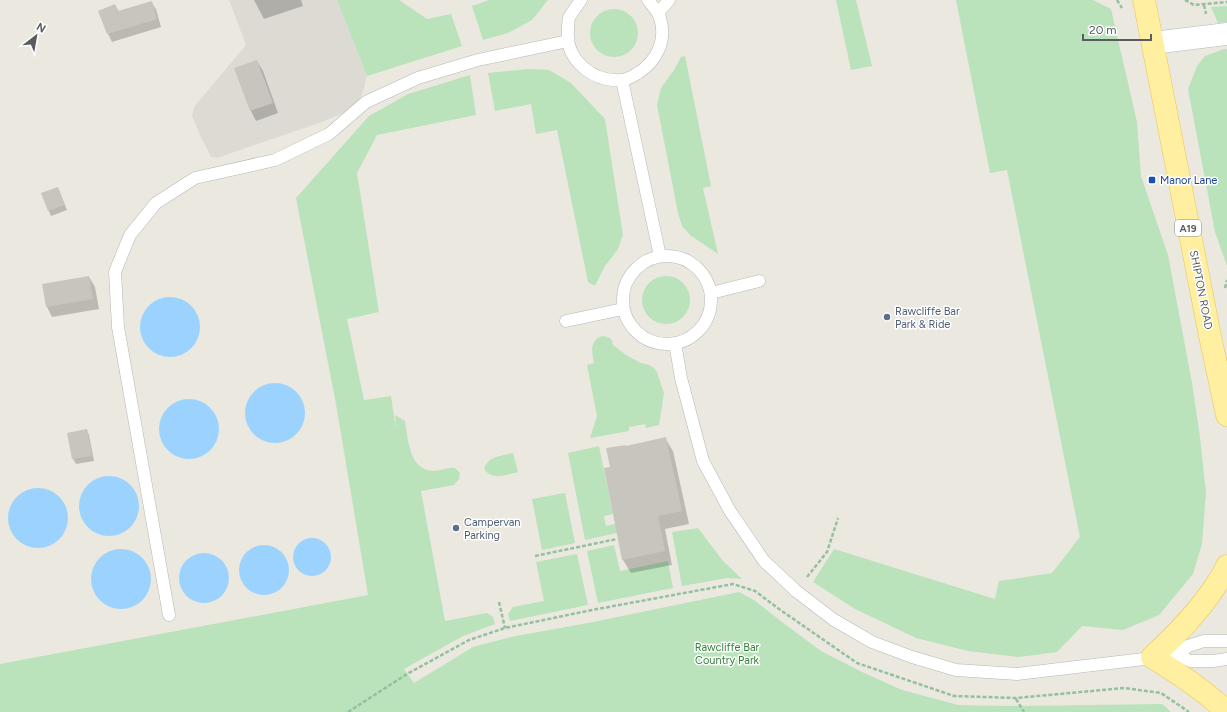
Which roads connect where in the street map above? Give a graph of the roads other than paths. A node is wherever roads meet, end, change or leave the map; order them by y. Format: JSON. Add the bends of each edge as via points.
{"nodes":[{"id":1,"x":581,"y":0,"type":"edge"},
{"id":2,"x":648,"y":0,"type":"edge"},
{"id":3,"x":670,"y":0,"type":"edge"},
{"id":4,"x":1144,"y":0,"type":"edge"},
{"id":5,"x":658,"y":13,"type":"junction"},
{"id":6,"x":1227,"y":34,"type":"edge"},
{"id":7,"x":568,"y":41,"type":"junction"},
{"id":8,"x":1152,"y":43,"type":"junction"},
{"id":9,"x":622,"y":80,"type":"junction"},
{"id":10,"x":660,"y":256,"type":"junction"},
{"id":11,"x":759,"y":281,"type":"dead end"},
{"id":12,"x":711,"y":293,"type":"junction"},
{"id":13,"x":623,"y":309,"type":"junction"},
{"id":14,"x":566,"y":321,"type":"dead end"},
{"id":15,"x":675,"y":344,"type":"junction"},
{"id":16,"x":1227,"y":415,"type":"edge"},
{"id":17,"x":1227,"y":566,"type":"edge"},
{"id":18,"x":169,"y":615,"type":"dead end"},
{"id":19,"x":1227,"y":641,"type":"edge"},
{"id":20,"x":1178,"y":655,"type":"junction"},
{"id":21,"x":1152,"y":658,"type":"junction"},
{"id":22,"x":1227,"y":659,"type":"edge"},
{"id":23,"x":1227,"y":712,"type":"edge"}],
"edges":[{"from":1,"to":7,"type":"lane","via":[[569,19]]},
{"from":2,"to":5,"type":"lane"},
{"from":3,"to":5,"type":"lane"},
{"from":4,"to":8,"type":"main road","name":"SHIPTON ROAD","number":"A19"},
{"from":5,"to":9,"type":"lane","via":[[662,38],[657,54],[648,67]]},
{"from":6,"to":8,"type":"street"},
{"from":7,"to":9,"type":"lane","via":[[578,63],[590,73],[603,78]]},
{"from":7,"to":18,"type":"lane","via":[[478,60],[418,78],[366,102],[329,134],[275,160],[195,178],[156,203],[130,234],[115,272],[118,327]]},
{"from":8,"to":16,"type":"main road","name":"SHIPTON ROAD","number":"A19"},
{"from":9,"to":10,"type":"lane"},
{"from":10,"to":12,"type":"lane","via":[[682,259],[696,268],[706,280]]},
{"from":10,"to":13,"type":"lane","via":[[648,260],[634,270],[625,283],[622,294]]},
{"from":11,"to":12,"type":"lane"},
{"from":12,"to":15,"type":"lane","via":[[710,312],[701,328],[691,338]]},
{"from":13,"to":14,"type":"lane"},
{"from":13,"to":15,"type":"lane","via":[[631,327],[642,337],[656,344]]},
{"from":15,"to":21,"type":"lane","via":[[681,378],[703,460],[730,511],[764,561],[796,591],[834,620],[872,642],[956,670],[1017,674]]},
{"from":17,"to":21,"type":"main road","via":[[1194,615]]},
{"from":19,"to":20,"type":"lane","via":[[1204,641],[1188,646]]},
{"from":20,"to":21,"type":"lane"},
{"from":20,"to":22,"type":"lane","via":[[1190,661]]},
{"from":21,"to":23,"type":"main road","via":[[1185,677]]}]}
